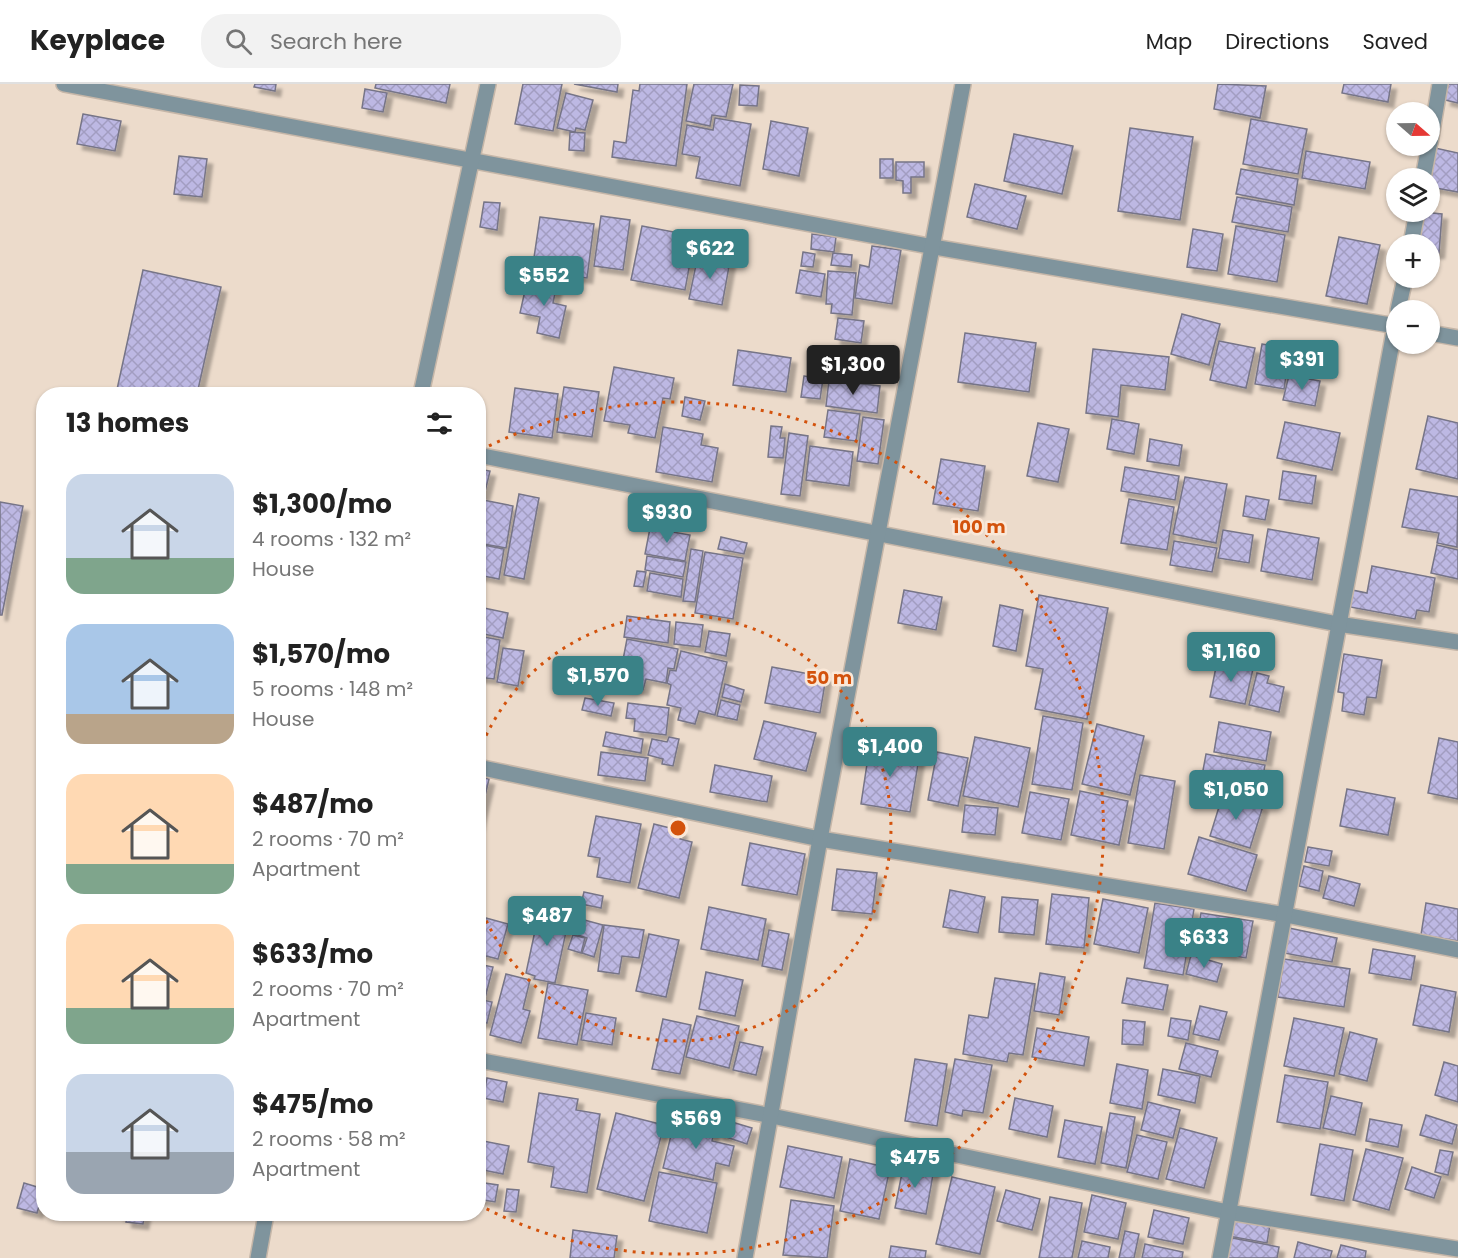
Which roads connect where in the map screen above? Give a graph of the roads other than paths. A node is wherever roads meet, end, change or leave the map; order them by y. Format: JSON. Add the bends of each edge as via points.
{"nodes":[{"id":1,"x":64,"y":84,"type":"edge"},
{"id":2,"x":488,"y":84,"type":"edge"},
{"id":3,"x":963,"y":84,"type":"edge"},
{"id":4,"x":1440,"y":84,"type":"edge"},
{"id":5,"x":1437,"y":102,"type":"edge"},
{"id":6,"x":473,"y":160,"type":"junction"},
{"id":7,"x":934,"y":247,"type":"junction"},
{"id":8,"x":1386,"y":319,"type":"edge"},
{"id":9,"x":1440,"y":335,"type":"edge"},
{"id":10,"x":1458,"y":338,"type":"edge"},
{"id":11,"x":1391,"y":354,"type":"edge"},
{"id":12,"x":423,"y":387,"type":"edge"},
{"id":13,"x":486,"y":457,"type":"edge"},
{"id":14,"x":878,"y":536,"type":"junction"},
{"id":15,"x":1338,"y":624,"type":"junction"},
{"id":16,"x":1458,"y":642,"type":"edge"},
{"id":17,"x":486,"y":768,"type":"edge"},
{"id":18,"x":820,"y":839,"type":"junction"},
{"id":19,"x":1286,"y":915,"type":"junction"},
{"id":20,"x":1458,"y":950,"type":"edge"},
{"id":21,"x":486,"y":1062,"type":"edge"},
{"id":22,"x":772,"y":1116,"type":"junction"},
{"id":23,"x":1228,"y":1212,"type":"junction"},
{"id":24,"x":265,"y":1221,"type":"edge"},
{"id":25,"x":1458,"y":1250,"type":"edge"},
{"id":26,"x":258,"y":1258,"type":"edge"},
{"id":27,"x":745,"y":1258,"type":"edge"},
{"id":28,"x":1220,"y":1258,"type":"edge"}],
"edges":[{"from":1,"to":6,"type":"street"},
{"from":2,"to":6,"type":"street"},
{"from":3,"to":7,"type":"street"},
{"from":4,"to":5,"type":"street"},
{"from":6,"to":7,"type":"street"},
{"from":6,"to":12,"type":"street"},
{"from":7,"to":8,"type":"street"},
{"from":7,"to":14,"type":"street"},
{"from":9,"to":10,"type":"street"},
{"from":11,"to":15,"type":"street"},
{"from":13,"to":14,"type":"street"},
{"from":14,"to":15,"type":"street"},
{"from":14,"to":18,"type":"street"},
{"from":15,"to":16,"type":"street"},
{"from":15,"to":19,"type":"street"},
{"from":17,"to":18,"type":"street"},
{"from":18,"to":19,"type":"street"},
{"from":18,"to":22,"type":"street"},
{"from":19,"to":20,"type":"street"},
{"from":19,"to":23,"type":"street"},
{"from":21,"to":22,"type":"street"},
{"from":22,"to":23,"type":"street"},
{"from":22,"to":27,"type":"street"},
{"from":23,"to":25,"type":"street"},
{"from":23,"to":28,"type":"street"},
{"from":24,"to":26,"type":"street"}]}
